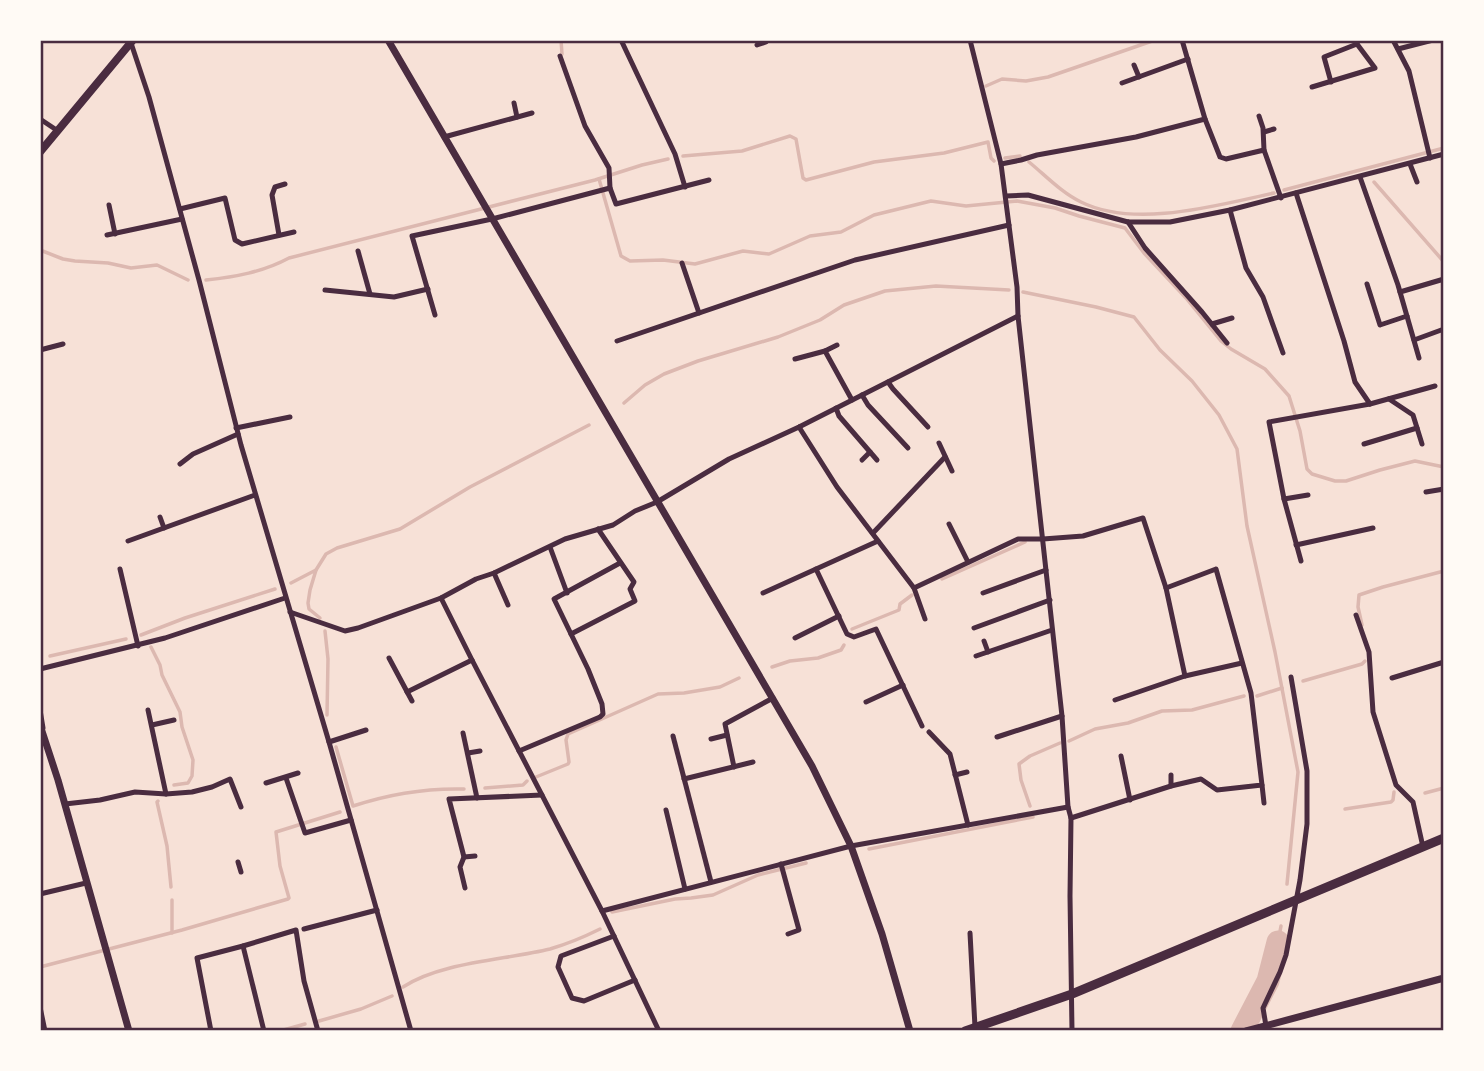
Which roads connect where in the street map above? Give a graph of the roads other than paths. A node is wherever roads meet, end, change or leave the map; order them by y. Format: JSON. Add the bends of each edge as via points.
{"nodes":[{"id":1,"x":388,"y":40,"type":"edge"},
{"id":2,"x":621,"y":40,"type":"edge"},
{"id":3,"x":766,"y":40,"type":"edge"},
{"id":4,"x":970,"y":40,"type":"edge"},
{"id":5,"x":1182,"y":40,"type":"edge"},
{"id":6,"x":1393,"y":40,"type":"edge"},
{"id":7,"x":1433,"y":40,"type":"edge"},
{"id":8,"x":132,"y":41,"type":"edge"},
{"id":9,"x":1357,"y":42,"type":"edge"},
{"id":10,"x":757,"y":46,"type":"dead end"},
{"id":11,"x":1398,"y":49,"type":"junction"},
{"id":12,"x":560,"y":56,"type":"dead end"},
{"id":13,"x":1188,"y":59,"type":"junction"},
{"id":14,"x":1134,"y":65,"type":"dead end"},
{"id":15,"x":1139,"y":77,"type":"junction"},
{"id":16,"x":1331,"y":82,"type":"junction"},
{"id":17,"x":1122,"y":83,"type":"dead end"},
{"id":18,"x":1312,"y":87,"type":"dead end"},
{"id":19,"x":514,"y":103,"type":"dead end"},
{"id":20,"x":532,"y":113,"type":"dead end"},
{"id":21,"x":1259,"y":116,"type":"dead end"},
{"id":22,"x":517,"y":117,"type":"junction"},
{"id":23,"x":40,"y":119,"type":"edge"},
{"id":24,"x":1205,"y":119,"type":"junction"},
{"id":25,"x":1274,"y":129,"type":"dead end"},
{"id":26,"x":58,"y":131,"type":"junction"},
{"id":27,"x":1264,"y":132,"type":"junction"},
{"id":28,"x":444,"y":137,"type":"junction"},
{"id":29,"x":1264,"y":150,"type":"junction"},
{"id":30,"x":40,"y":152,"type":"edge"},
{"id":31,"x":1444,"y":155,"type":"edge"},
{"id":32,"x":1430,"y":158,"type":"junction"},
{"id":33,"x":1001,"y":164,"type":"junction"},
{"id":34,"x":1410,"y":164,"type":"junction"},
{"id":35,"x":1360,"y":177,"type":"junction"},
{"id":36,"x":709,"y":180,"type":"dead end"},
{"id":37,"x":1417,"y":182,"type":"dead end"},
{"id":38,"x":285,"y":184,"type":"dead end"},
{"id":39,"x":685,"y":187,"type":"junction"},
{"id":40,"x":610,"y":188,"type":"junction"},
{"id":41,"x":1296,"y":193,"type":"junction"},
{"id":42,"x":1006,"y":196,"type":"junction"},
{"id":43,"x":1281,"y":198,"type":"junction"},
{"id":44,"x":109,"y":205,"type":"dead end"},
{"id":45,"x":180,"y":209,"type":"junction"},
{"id":46,"x":1230,"y":210,"type":"junction"},
{"id":47,"x":182,"y":219,"type":"junction"},
{"id":48,"x":492,"y":219,"type":"junction"},
{"id":49,"x":1128,"y":222,"type":"junction"},
{"id":50,"x":1009,"y":225,"type":"junction"},
{"id":51,"x":294,"y":232,"type":"dead end"},
{"id":52,"x":115,"y":234,"type":"junction"},
{"id":53,"x":107,"y":236,"type":"dead end"},
{"id":54,"x":279,"y":236,"type":"junction"},
{"id":55,"x":358,"y":251,"type":"dead end"},
{"id":56,"x":682,"y":263,"type":"dead end"},
{"id":57,"x":1444,"y":279,"type":"edge"},
{"id":58,"x":1367,"y":284,"type":"dead end"},
{"id":59,"x":428,"y":289,"type":"junction"},
{"id":60,"x":325,"y":290,"type":"dead end"},
{"id":61,"x":1400,"y":292,"type":"junction"},
{"id":62,"x":370,"y":294,"type":"junction"},
{"id":63,"x":699,"y":313,"type":"junction"},
{"id":64,"x":435,"y":315,"type":"dead end"},
{"id":65,"x":1018,"y":316,"type":"junction"},
{"id":66,"x":1407,"y":316,"type":"junction"},
{"id":67,"x":1232,"y":318,"type":"dead end"},
{"id":68,"x":1212,"y":324,"type":"junction"},
{"id":69,"x":1444,"y":329,"type":"edge"},
{"id":70,"x":1414,"y":340,"type":"junction"},
{"id":71,"x":617,"y":341,"type":"dead end"},
{"id":72,"x":1227,"y":343,"type":"dead end"},
{"id":73,"x":63,"y":344,"type":"dead end"},
{"id":74,"x":837,"y":345,"type":"dead end"},
{"id":75,"x":40,"y":350,"type":"edge"},
{"id":76,"x":825,"y":351,"type":"junction"},
{"id":77,"x":1283,"y":353,"type":"dead end"},
{"id":78,"x":1419,"y":358,"type":"dead end"},
{"id":79,"x":795,"y":359,"type":"dead end"},
{"id":80,"x":888,"y":382,"type":"junction"},
{"id":81,"x":1435,"y":386,"type":"dead end"},
{"id":82,"x":862,"y":395,"type":"junction"},
{"id":83,"x":1389,"y":399,"type":"junction"},
{"id":84,"x":852,"y":400,"type":"junction"},
{"id":85,"x":1370,"y":404,"type":"junction"},
{"id":86,"x":836,"y":408,"type":"junction"},
{"id":87,"x":290,"y":417,"type":"dead end"},
{"id":88,"x":799,"y":427,"type":"junction"},
{"id":89,"x":928,"y":427,"type":"dead end"},
{"id":90,"x":1417,"y":428,"type":"junction"},
{"id":91,"x":237,"y":431,"type":"junction"},
{"id":92,"x":939,"y":443,"type":"dead end"},
{"id":93,"x":1364,"y":444,"type":"dead end"},
{"id":94,"x":1422,"y":444,"type":"dead end"},
{"id":95,"x":908,"y":448,"type":"dead end"},
{"id":96,"x":870,"y":452,"type":"junction"},
{"id":97,"x":945,"y":457,"type":"junction"},
{"id":98,"x":862,"y":460,"type":"dead end"},
{"id":99,"x":877,"y":460,"type":"dead end"},
{"id":100,"x":180,"y":464,"type":"dead end"},
{"id":101,"x":952,"y":471,"type":"dead end"},
{"id":102,"x":1444,"y":489,"type":"edge"},
{"id":103,"x":1426,"y":492,"type":"dead end"},
{"id":104,"x":255,"y":495,"type":"junction"},
{"id":105,"x":1308,"y":495,"type":"dead end"},
{"id":106,"x":1284,"y":499,"type":"junction"},
{"id":107,"x":657,"y":502,"type":"junction"},
{"id":108,"x":160,"y":517,"type":"dead end"},
{"id":109,"x":949,"y":524,"type":"dead end"},
{"id":110,"x":164,"y":528,"type":"junction"},
{"id":111,"x":1373,"y":528,"type":"dead end"},
{"id":112,"x":598,"y":529,"type":"junction"},
{"id":113,"x":873,"y":533,"type":"junction"},
{"id":114,"x":1043,"y":539,"type":"junction"},
{"id":115,"x":128,"y":541,"type":"dead end"},
{"id":116,"x":878,"y":541,"type":"junction"},
{"id":117,"x":1296,"y":545,"type":"junction"},
{"id":118,"x":550,"y":547,"type":"junction"},
{"id":119,"x":1301,"y":561,"type":"dead end"},
{"id":120,"x":968,"y":562,"type":"junction"},
{"id":121,"x":620,"y":563,"type":"junction"},
{"id":122,"x":120,"y":569,"type":"dead end"},
{"id":123,"x":816,"y":569,"type":"junction"},
{"id":124,"x":1046,"y":570,"type":"junction"},
{"id":125,"x":494,"y":573,"type":"junction"},
{"id":126,"x":914,"y":588,"type":"junction"},
{"id":127,"x":1166,"y":588,"type":"junction"},
{"id":128,"x":567,"y":593,"type":"junction"},
{"id":129,"x":763,"y":593,"type":"dead end"},
{"id":130,"x":983,"y":593,"type":"dead end"},
{"id":131,"x":285,"y":598,"type":"junction"},
{"id":132,"x":442,"y":598,"type":"junction"},
{"id":133,"x":1050,"y":600,"type":"junction"},
{"id":134,"x":508,"y":605,"type":"dead end"},
{"id":135,"x":290,"y":612,"type":"junction"},
{"id":136,"x":1356,"y":615,"type":"dead end"},
{"id":137,"x":839,"y":616,"type":"junction"},
{"id":138,"x":925,"y":619,"type":"dead end"},
{"id":139,"x":974,"y":628,"type":"dead end"},
{"id":140,"x":1052,"y":630,"type":"junction"},
{"id":141,"x":571,"y":634,"type":"junction"},
{"id":142,"x":795,"y":638,"type":"dead end"},
{"id":143,"x":985,"y":641,"type":"dead end"},
{"id":144,"x":138,"y":646,"type":"junction"},
{"id":145,"x":988,"y":652,"type":"junction"},
{"id":146,"x":976,"y":656,"type":"dead end"},
{"id":147,"x":389,"y":658,"type":"dead end"},
{"id":148,"x":472,"y":660,"type":"junction"},
{"id":149,"x":1444,"y":662,"type":"edge"},
{"id":150,"x":1242,"y":663,"type":"junction"},
{"id":151,"x":40,"y":669,"type":"edge"},
{"id":152,"x":1185,"y":676,"type":"junction"},
{"id":153,"x":1291,"y":677,"type":"dead end"},
{"id":154,"x":1392,"y":678,"type":"dead end"},
{"id":155,"x":902,"y":685,"type":"junction"},
{"id":156,"x":407,"y":692,"type":"junction"},
{"id":157,"x":773,"y":698,"type":"junction"},
{"id":158,"x":1115,"y":700,"type":"dead end"},
{"id":159,"x":412,"y":701,"type":"dead end"},
{"id":160,"x":866,"y":702,"type":"dead end"},
{"id":161,"x":40,"y":710,"type":"edge"},
{"id":162,"x":148,"y":710,"type":"dead end"},
{"id":163,"x":1062,"y":716,"type":"junction"},
{"id":164,"x":174,"y":720,"type":"dead end"},
{"id":165,"x":152,"y":725,"type":"junction"},
{"id":166,"x":922,"y":726,"type":"dead end"},
{"id":167,"x":42,"y":728,"type":"edge"},
{"id":168,"x":366,"y":730,"type":"dead end"},
{"id":169,"x":929,"y":732,"type":"dead end"},
{"id":170,"x":463,"y":733,"type":"dead end"},
{"id":171,"x":727,"y":734,"type":"junction"},
{"id":172,"x":673,"y":736,"type":"dead end"},
{"id":173,"x":997,"y":737,"type":"dead end"},
{"id":174,"x":710,"y":738,"type":"dead end"},
{"id":175,"x":329,"y":742,"type":"junction"},
{"id":176,"x":480,"y":751,"type":"dead end"},
{"id":177,"x":519,"y":751,"type":"junction"},
{"id":178,"x":468,"y":753,"type":"junction"},
{"id":179,"x":1121,"y":756,"type":"dead end"},
{"id":180,"x":753,"y":762,"type":"dead end"},
{"id":181,"x":734,"y":767,"type":"junction"},
{"id":182,"x":967,"y":772,"type":"dead end"},
{"id":183,"x":298,"y":773,"type":"dead end"},
{"id":184,"x":956,"y":775,"type":"junction"},
{"id":185,"x":1171,"y":775,"type":"dead end"},
{"id":186,"x":286,"y":778,"type":"junction"},
{"id":187,"x":684,"y":779,"type":"junction"},
{"id":188,"x":267,"y":783,"type":"dead end"},
{"id":189,"x":1262,"y":785,"type":"junction"},
{"id":190,"x":1171,"y":786,"type":"junction"},
{"id":191,"x":166,"y":794,"type":"junction"},
{"id":192,"x":542,"y":795,"type":"junction"},
{"id":193,"x":477,"y":798,"type":"junction"},
{"id":194,"x":1130,"y":800,"type":"junction"},
{"id":195,"x":1264,"y":803,"type":"dead end"},
{"id":196,"x":65,"y":804,"type":"junction"},
{"id":197,"x":241,"y":807,"type":"dead end"},
{"id":198,"x":1068,"y":807,"type":"junction"},
{"id":199,"x":666,"y":810,"type":"dead end"},
{"id":200,"x":1071,"y":818,"type":"junction"},
{"id":201,"x":351,"y":820,"type":"junction"},
{"id":202,"x":968,"y":825,"type":"junction"},
{"id":203,"x":1444,"y":838,"type":"edge"},
{"id":204,"x":851,"y":846,"type":"junction"},
{"id":205,"x":1423,"y":847,"type":"junction"},
{"id":206,"x":475,"y":856,"type":"dead end"},
{"id":207,"x":464,"y":857,"type":"junction"},
{"id":208,"x":239,"y":862,"type":"dead end"},
{"id":209,"x":781,"y":864,"type":"junction"},
{"id":210,"x":242,"y":872,"type":"dead end"},
{"id":211,"x":711,"y":882,"type":"junction"},
{"id":212,"x":86,"y":883,"type":"junction"},
{"id":213,"x":465,"y":888,"type":"dead end"},
{"id":214,"x":685,"y":889,"type":"junction"},
{"id":215,"x":40,"y":894,"type":"edge"},
{"id":216,"x":1296,"y":900,"type":"junction"},
{"id":217,"x":377,"y":910,"type":"junction"},
{"id":218,"x":602,"y":911,"type":"junction"},
{"id":219,"x":303,"y":929,"type":"dead end"},
{"id":220,"x":970,"y":933,"type":"dead end"},
{"id":221,"x":788,"y":934,"type":"dead end"},
{"id":222,"x":614,"y":936,"type":"junction"},
{"id":223,"x":243,"y":946,"type":"junction"},
{"id":224,"x":1444,"y":978,"type":"edge"},
{"id":225,"x":635,"y":980,"type":"junction"},
{"id":226,"x":1072,"y":993,"type":"junction"},
{"id":227,"x":40,"y":1007,"type":"edge"},
{"id":228,"x":1265,"y":1026,"type":"junction"},
{"id":229,"x":975,"y":1027,"type":"junction"},
{"id":230,"x":45,"y":1031,"type":"edge"},
{"id":231,"x":129,"y":1031,"type":"edge"},
{"id":232,"x":211,"y":1031,"type":"edge"},
{"id":233,"x":264,"y":1031,"type":"edge"},
{"id":234,"x":318,"y":1031,"type":"edge"},
{"id":235,"x":411,"y":1031,"type":"edge"},
{"id":236,"x":659,"y":1031,"type":"edge"},
{"id":237,"x":910,"y":1031,"type":"edge"},
{"id":238,"x":965,"y":1031,"type":"edge"},
{"id":239,"x":1072,"y":1031,"type":"edge"},
{"id":240,"x":1246,"y":1031,"type":"edge"}],
"edges":[{"from":1,"to":28,"type":"street"},
{"from":2,"to":39,"type":"street","via":[[675,155]]},
{"from":3,"to":10,"type":"street"},
{"from":4,"to":33,"type":"street"},
{"from":5,"to":13,"type":"street"},
{"from":6,"to":11,"type":"street"},
{"from":7,"to":11,"type":"street"},
{"from":8,"to":26,"type":"main road"},
{"from":8,"to":45,"type":"street"},
{"from":9,"to":16,"type":"street","via":[[1324,57]]},
{"from":9,"to":16,"type":"street","via":[[1375,68]]},
{"from":11,"to":32,"type":"street","via":[[1409,71]]},
{"from":12,"to":40,"type":"street","via":[[586,126],[609,169]]},
{"from":13,"to":15,"type":"street"},
{"from":13,"to":24,"type":"street"},
{"from":14,"to":15,"type":"street"},
{"from":15,"to":17,"type":"street"},
{"from":16,"to":18,"type":"street"},
{"from":19,"to":22,"type":"street"},
{"from":20,"to":22,"type":"street"},
{"from":21,"to":27,"type":"street"},
{"from":22,"to":28,"type":"street"},
{"from":23,"to":26,"type":"street"},
{"from":24,"to":29,"type":"street","via":[[1220,157]]},
{"from":24,"to":33,"type":"street"},
{"from":25,"to":27,"type":"street"},
{"from":26,"to":30,"type":"main road"},
{"from":27,"to":29,"type":"street"},
{"from":28,"to":48,"type":"street"},
{"from":29,"to":43,"type":"street"},
{"from":31,"to":32,"type":"street"},
{"from":32,"to":34,"type":"street"},
{"from":33,"to":42,"type":"street"},
{"from":34,"to":35,"type":"street"},
{"from":34,"to":37,"type":"street"},
{"from":35,"to":41,"type":"street"},
{"from":35,"to":61,"type":"street"},
{"from":36,"to":39,"type":"street"},
{"from":38,"to":54,"type":"street","via":[[275,187],[272,195]]},
{"from":39,"to":40,"type":"street","via":[[615,204]]},
{"from":40,"to":48,"type":"street"},
{"from":41,"to":43,"type":"street"},
{"from":41,"to":85,"type":"street","via":[[1355,382]]},
{"from":42,"to":49,"type":"street","via":[[1028,195]]},
{"from":42,"to":50,"type":"street"},
{"from":43,"to":46,"type":"street"},
{"from":44,"to":52,"type":"street"},
{"from":45,"to":47,"type":"street"},
{"from":45,"to":54,"type":"street","via":[[225,198],[235,240],[242,244]]},
{"from":46,"to":49,"type":"street","via":[[1170,222]]},
{"from":46,"to":77,"type":"street","via":[[1247,268]]},
{"from":47,"to":52,"type":"street"},
{"from":47,"to":91,"type":"street"},
{"from":48,"to":59,"type":"street","via":[[412,236]]},
{"from":48,"to":107,"type":"street"},
{"from":49,"to":68,"type":"street"},
{"from":50,"to":63,"type":"street","via":[[855,260]]},
{"from":50,"to":65,"type":"street"},
{"from":51,"to":54,"type":"street"},
{"from":52,"to":53,"type":"street"},
{"from":55,"to":62,"type":"street"},
{"from":56,"to":63,"type":"street"},
{"from":57,"to":61,"type":"street"},
{"from":58,"to":66,"type":"street","via":[[1380,325]]},
{"from":59,"to":62,"type":"street","via":[[394,297]]},
{"from":59,"to":64,"type":"street"},
{"from":60,"to":62,"type":"street"},
{"from":61,"to":66,"type":"street"},
{"from":63,"to":71,"type":"street"},
{"from":65,"to":80,"type":"street"},
{"from":65,"to":114,"type":"street"},
{"from":66,"to":70,"type":"street"},
{"from":67,"to":68,"type":"street"},
{"from":68,"to":72,"type":"street"},
{"from":69,"to":70,"type":"street"},
{"from":70,"to":78,"type":"street"},
{"from":73,"to":75,"type":"street"},
{"from":74,"to":76,"type":"street"},
{"from":76,"to":79,"type":"street"},
{"from":76,"to":84,"type":"street"},
{"from":80,"to":82,"type":"street"},
{"from":80,"to":89,"type":"street"},
{"from":81,"to":83,"type":"street"},
{"from":82,"to":84,"type":"street"},
{"from":82,"to":95,"type":"street"},
{"from":83,"to":85,"type":"street"},
{"from":83,"to":90,"type":"street","via":[[1413,415]]},
{"from":84,"to":86,"type":"street"},
{"from":85,"to":106,"type":"street","via":[[1269,422]]},
{"from":86,"to":88,"type":"street"},
{"from":86,"to":96,"type":"street"},
{"from":87,"to":91,"type":"street"},
{"from":88,"to":107,"type":"street","via":[[729,459]]},
{"from":88,"to":113,"type":"street"},
{"from":90,"to":93,"type":"street"},
{"from":90,"to":94,"type":"street"},
{"from":91,"to":100,"type":"street"},
{"from":91,"to":104,"type":"street"},
{"from":92,"to":97,"type":"street"},
{"from":96,"to":98,"type":"street"},
{"from":96,"to":99,"type":"street"},
{"from":97,"to":101,"type":"street"},
{"from":97,"to":113,"type":"street"},
{"from":102,"to":103,"type":"street"},
{"from":104,"to":110,"type":"street"},
{"from":104,"to":131,"type":"street"},
{"from":105,"to":106,"type":"street"},
{"from":106,"to":117,"type":"street"},
{"from":107,"to":112,"type":"street"},
{"from":107,"to":157,"type":"street"},
{"from":108,"to":110,"type":"street"},
{"from":109,"to":120,"type":"street"},
{"from":110,"to":115,"type":"street"},
{"from":111,"to":117,"type":"street"},
{"from":112,"to":118,"type":"street"},
{"from":112,"to":121,"type":"street"},
{"from":113,"to":116,"type":"street"},
{"from":114,"to":120,"type":"street","via":[[1018,539]]},
{"from":114,"to":124,"type":"street"},
{"from":114,"to":127,"type":"street","via":[[1083,536],[1143,518]]},
{"from":116,"to":123,"type":"street"},
{"from":116,"to":126,"type":"street"},
{"from":117,"to":119,"type":"street"},
{"from":118,"to":125,"type":"street"},
{"from":118,"to":128,"type":"street"},
{"from":120,"to":126,"type":"street"},
{"from":121,"to":128,"type":"street"},
{"from":121,"to":141,"type":"street","via":[[634,582],[630,589],[635,601]]},
{"from":122,"to":144,"type":"street"},
{"from":123,"to":129,"type":"street"},
{"from":123,"to":137,"type":"street"},
{"from":124,"to":130,"type":"street"},
{"from":124,"to":133,"type":"street"},
{"from":125,"to":132,"type":"street"},
{"from":125,"to":134,"type":"street"},
{"from":126,"to":138,"type":"street"},
{"from":127,"to":150,"type":"street","via":[[1216,569]]},
{"from":127,"to":152,"type":"street"},
{"from":128,"to":141,"type":"street","via":[[554,599]]},
{"from":131,"to":135,"type":"street"},
{"from":131,"to":144,"type":"street"},
{"from":132,"to":135,"type":"street","via":[[345,631]]},
{"from":132,"to":148,"type":"street"},
{"from":133,"to":139,"type":"street"},
{"from":133,"to":140,"type":"street"},
{"from":135,"to":175,"type":"street"},
{"from":136,"to":205,"type":"street","via":[[1369,652],[1373,712],[1396,785],[1413,802]]},
{"from":137,"to":142,"type":"street"},
{"from":137,"to":155,"type":"street","via":[[854,637],[876,629]]},
{"from":140,"to":145,"type":"street"},
{"from":140,"to":163,"type":"street"},
{"from":141,"to":177,"type":"street","via":[[603,714]]},
{"from":143,"to":145,"type":"street"},
{"from":144,"to":151,"type":"street"},
{"from":145,"to":146,"type":"street"},
{"from":147,"to":156,"type":"street"},
{"from":148,"to":156,"type":"street"},
{"from":148,"to":177,"type":"street"},
{"from":149,"to":154,"type":"street"},
{"from":150,"to":152,"type":"street"},
{"from":150,"to":189,"type":"street","via":[[1251,692]]},
{"from":152,"to":158,"type":"street"},
{"from":153,"to":216,"type":"street","via":[[1307,771],[1307,824]]},
{"from":155,"to":160,"type":"street"},
{"from":155,"to":166,"type":"street"},
{"from":156,"to":159,"type":"street"},
{"from":157,"to":171,"type":"street","via":[[725,724]]},
{"from":157,"to":204,"type":"street"},
{"from":161,"to":167,"type":"street"},
{"from":162,"to":165,"type":"street"},
{"from":163,"to":173,"type":"street"},
{"from":163,"to":198,"type":"street"},
{"from":164,"to":165,"type":"street"},
{"from":165,"to":191,"type":"street"},
{"from":167,"to":196,"type":"street"},
{"from":168,"to":175,"type":"street"},
{"from":169,"to":184,"type":"street","via":[[950,754]]},
{"from":170,"to":178,"type":"street"},
{"from":171,"to":174,"type":"street"},
{"from":171,"to":181,"type":"street"},
{"from":172,"to":187,"type":"street"},
{"from":175,"to":201,"type":"street"},
{"from":176,"to":178,"type":"street"},
{"from":177,"to":192,"type":"street"},
{"from":178,"to":193,"type":"street"},
{"from":179,"to":194,"type":"street"},
{"from":180,"to":181,"type":"street"},
{"from":181,"to":187,"type":"street"},
{"from":182,"to":184,"type":"street"},
{"from":183,"to":186,"type":"street"},
{"from":184,"to":202,"type":"street"},
{"from":185,"to":190,"type":"street"},
{"from":186,"to":188,"type":"street"},
{"from":186,"to":201,"type":"street","via":[[305,833]]},
{"from":187,"to":211,"type":"street"},
{"from":189,"to":190,"type":"street","via":[[1217,790],[1201,779]]},
{"from":189,"to":195,"type":"street"},
{"from":190,"to":194,"type":"street"},
{"from":191,"to":196,"type":"street","via":[[135,792]]},
{"from":191,"to":197,"type":"street","via":[[192,792],[230,779]]},
{"from":192,"to":193,"type":"street"},
{"from":192,"to":218,"type":"street"},
{"from":193,"to":207,"type":"street","via":[[449,799]]},
{"from":194,"to":200,"type":"street"},
{"from":196,"to":212,"type":"street"},
{"from":198,"to":200,"type":"street"},
{"from":198,"to":202,"type":"street"},
{"from":199,"to":214,"type":"street"},
{"from":200,"to":226,"type":"street"},
{"from":201,"to":217,"type":"street"},
{"from":202,"to":204,"type":"street"},
{"from":203,"to":205,"type":"main road"},
{"from":204,"to":209,"type":"street"},
{"from":204,"to":237,"type":"street"},
{"from":205,"to":216,"type":"main road"},
{"from":206,"to":207,"type":"street"},
{"from":207,"to":213,"type":"street","via":[[460,867]]},
{"from":208,"to":210,"type":"street"},
{"from":209,"to":211,"type":"street"},
{"from":209,"to":221,"type":"street","via":[[799,930]]},
{"from":211,"to":214,"type":"street"},
{"from":212,"to":215,"type":"street"},
{"from":212,"to":231,"type":"street"},
{"from":214,"to":218,"type":"street"},
{"from":216,"to":226,"type":"main road"},
{"from":216,"to":228,"type":"street","via":[[1286,954],[1263,1008]]},
{"from":217,"to":219,"type":"street"},
{"from":217,"to":235,"type":"street"},
{"from":218,"to":222,"type":"street"},
{"from":220,"to":229,"type":"street"},
{"from":222,"to":225,"type":"street"},
{"from":222,"to":225,"type":"street","via":[[561,956],[558,967],[572,999],[584,1002]]},
{"from":223,"to":232,"type":"street","via":[[197,958]]},
{"from":223,"to":233,"type":"street"},
{"from":223,"to":234,"type":"street","via":[[296,930]]},
{"from":224,"to":228,"type":"street"},
{"from":225,"to":236,"type":"street"},
{"from":226,"to":229,"type":"main road"},
{"from":226,"to":239,"type":"street"},
{"from":227,"to":230,"type":"street"},
{"from":228,"to":240,"type":"street"},
{"from":229,"to":238,"type":"main road"}]}
